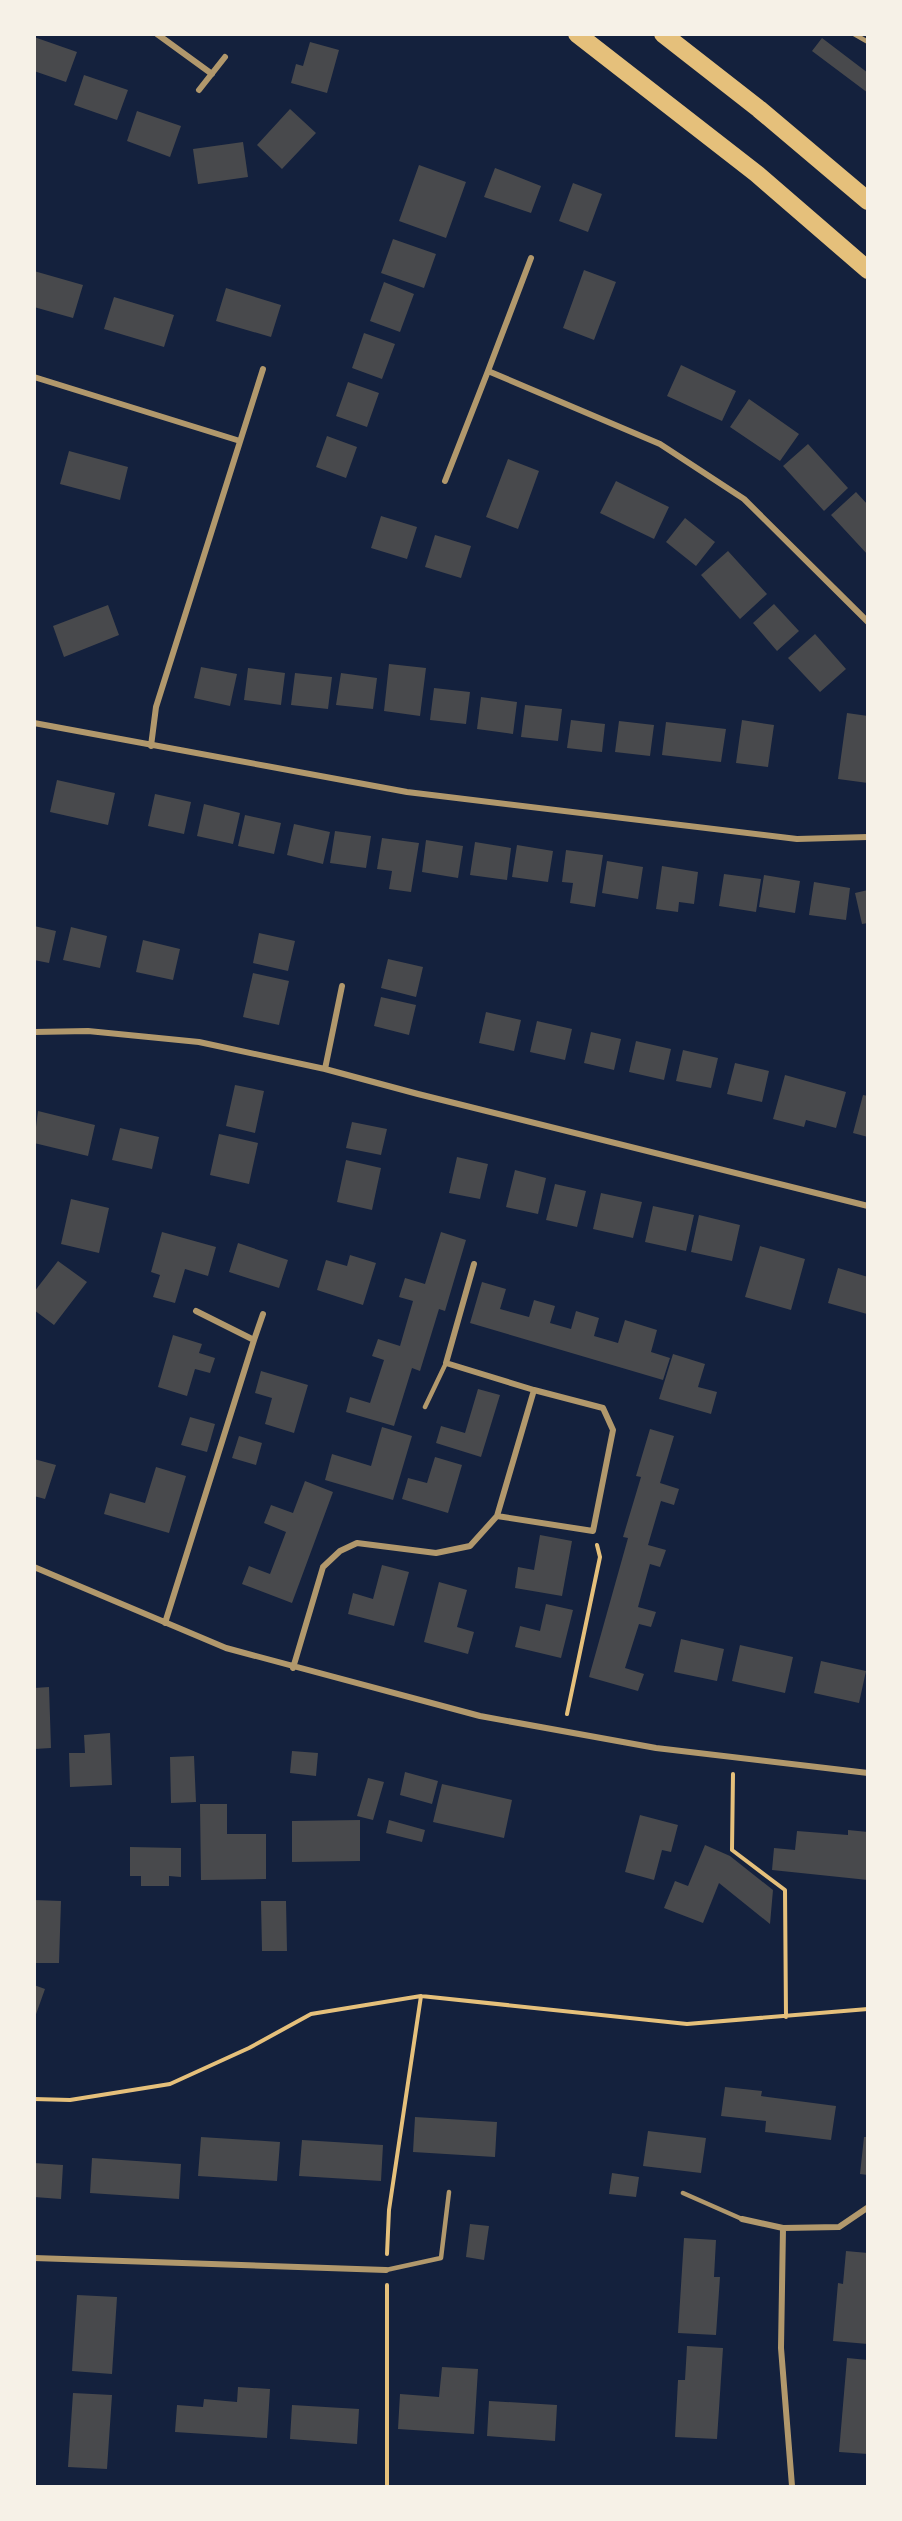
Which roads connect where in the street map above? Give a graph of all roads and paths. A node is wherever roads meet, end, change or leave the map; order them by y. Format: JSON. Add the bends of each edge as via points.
{"nodes":[{"id":1,"x":157,"y":34,"type":"edge"},
{"id":2,"x":577,"y":34,"type":"edge"},
{"id":3,"x":663,"y":34,"type":"edge"},
{"id":4,"x":854,"y":34,"type":"edge"},
{"id":5,"x":867,"y":42,"type":"edge"},
{"id":6,"x":225,"y":57,"type":"dead end"},
{"id":7,"x":212,"y":74,"type":"junction"},
{"id":8,"x":199,"y":90,"type":"dead end"},
{"id":9,"x":867,"y":201,"type":"edge"},
{"id":10,"x":531,"y":258,"type":"dead end"},
{"id":11,"x":867,"y":270,"type":"edge"},
{"id":12,"x":262,"y":369,"type":"dead end"},
{"id":13,"x":489,"y":371,"type":"junction"},
{"id":14,"x":34,"y":377,"type":"edge"},
{"id":15,"x":240,"y":441,"type":"junction"},
{"id":16,"x":445,"y":481,"type":"dead end"},
{"id":17,"x":867,"y":622,"type":"edge"},
{"id":18,"x":34,"y":723,"type":"edge"},
{"id":19,"x":152,"y":746,"type":"junction"},
{"id":20,"x":867,"y":837,"type":"edge"},
{"id":21,"x":342,"y":986,"type":"dead end"},
{"id":22,"x":34,"y":1032,"type":"edge"},
{"id":23,"x":325,"y":1069,"type":"junction"},
{"id":24,"x":867,"y":1206,"type":"edge"},
{"id":25,"x":474,"y":1264,"type":"dead end"},
{"id":26,"x":196,"y":1311,"type":"dead end"},
{"id":27,"x":263,"y":1314,"type":"dead end"},
{"id":28,"x":255,"y":1340,"type":"junction"},
{"id":29,"x":446,"y":1363,"type":"junction"},
{"id":30,"x":534,"y":1390,"type":"junction"},
{"id":31,"x":425,"y":1407,"type":"dead end"},
{"id":32,"x":497,"y":1516,"type":"junction"},
{"id":33,"x":593,"y":1531,"type":"junction"},
{"id":34,"x":34,"y":1567,"type":"edge"},
{"id":35,"x":165,"y":1623,"type":"junction"},
{"id":36,"x":293,"y":1668,"type":"junction"},
{"id":37,"x":563,"y":1733,"type":"junction"},
{"id":38,"x":733,"y":1758,"type":"junction"},
{"id":39,"x":867,"y":1773,"type":"edge"},
{"id":40,"x":421,"y":1996,"type":"junction"},
{"id":41,"x":867,"y":2009,"type":"edge"},
{"id":42,"x":786,"y":2017,"type":"junction"},
{"id":43,"x":34,"y":2099,"type":"edge"},
{"id":44,"x":449,"y":2192,"type":"dead end"},
{"id":45,"x":682,"y":2193,"type":"dead end"},
{"id":46,"x":867,"y":2208,"type":"edge"},
{"id":47,"x":742,"y":2219,"type":"joint"},
{"id":48,"x":783,"y":2228,"type":"junction"},
{"id":49,"x":35,"y":2258,"type":"edge"},
{"id":50,"x":34,"y":2264,"type":"edge"},
{"id":51,"x":387,"y":2270,"type":"junction"},
{"id":52,"x":387,"y":2487,"type":"edge"},
{"id":53,"x":792,"y":2487,"type":"edge"}],
"edges":[{"from":1,"to":7,"type":"street"},
{"from":2,"to":11,"type":"highway","via":[[757,174]]},
{"from":3,"to":9,"type":"highway"},
{"from":4,"to":5,"type":"lane"},
{"from":6,"to":7,"type":"street"},
{"from":7,"to":8,"type":"street"},
{"from":10,"to":13,"type":"street"},
{"from":12,"to":15,"type":"street"},
{"from":13,"to":16,"type":"street"},
{"from":13,"to":17,"type":"street","via":[[660,444],[744,499]]},
{"from":14,"to":15,"type":"street"},
{"from":15,"to":19,"type":"street","via":[[156,707]]},
{"from":18,"to":19,"type":"street"},
{"from":19,"to":20,"type":"street","via":[[407,792],[797,839]]},
{"from":21,"to":23,"type":"street"},
{"from":22,"to":23,"type":"street","via":[[88,1031],[199,1042]]},
{"from":23,"to":24,"type":"street"},
{"from":25,"to":29,"type":"street"},
{"from":26,"to":28,"type":"street"},
{"from":27,"to":28,"type":"street"},
{"from":28,"to":35,"type":"street"},
{"from":29,"to":30,"type":"street"},
{"from":29,"to":31,"type":"lane"},
{"from":30,"to":32,"type":"street"},
{"from":30,"to":33,"type":"street","via":[[603,1408],[613,1430]]},
{"from":32,"to":33,"type":"street"},
{"from":32,"to":36,"type":"street","via":[[470,1546],[436,1553],[357,1543],[340,1551],[323,1567]]},
{"from":33,"to":37,"type":"path","via":[[600,1557]]},
{"from":34,"to":35,"type":"street"},
{"from":35,"to":36,"type":"street","via":[[226,1648]]},
{"from":36,"to":37,"type":"street"},
{"from":37,"to":38,"type":"street"},
{"from":38,"to":39,"type":"street"},
{"from":38,"to":42,"type":"path","via":[[732,1850],[785,1890]]},
{"from":40,"to":42,"type":"path","via":[[687,2024]]},
{"from":40,"to":43,"type":"path","via":[[310,2014],[249,2048],[170,2084],[70,2100]]},
{"from":40,"to":51,"type":"path","via":[[389,2210]]},
{"from":41,"to":42,"type":"path"},
{"from":44,"to":51,"type":"lane","via":[[441,2258]]},
{"from":45,"to":47,"type":"lane"},
{"from":46,"to":48,"type":"street","via":[[839,2227]]},
{"from":47,"to":48,"type":"street"},
{"from":48,"to":53,"type":"street","via":[[781,2348]]},
{"from":49,"to":50,"type":"street"},
{"from":49,"to":51,"type":"street"},
{"from":51,"to":52,"type":"path"}]}
